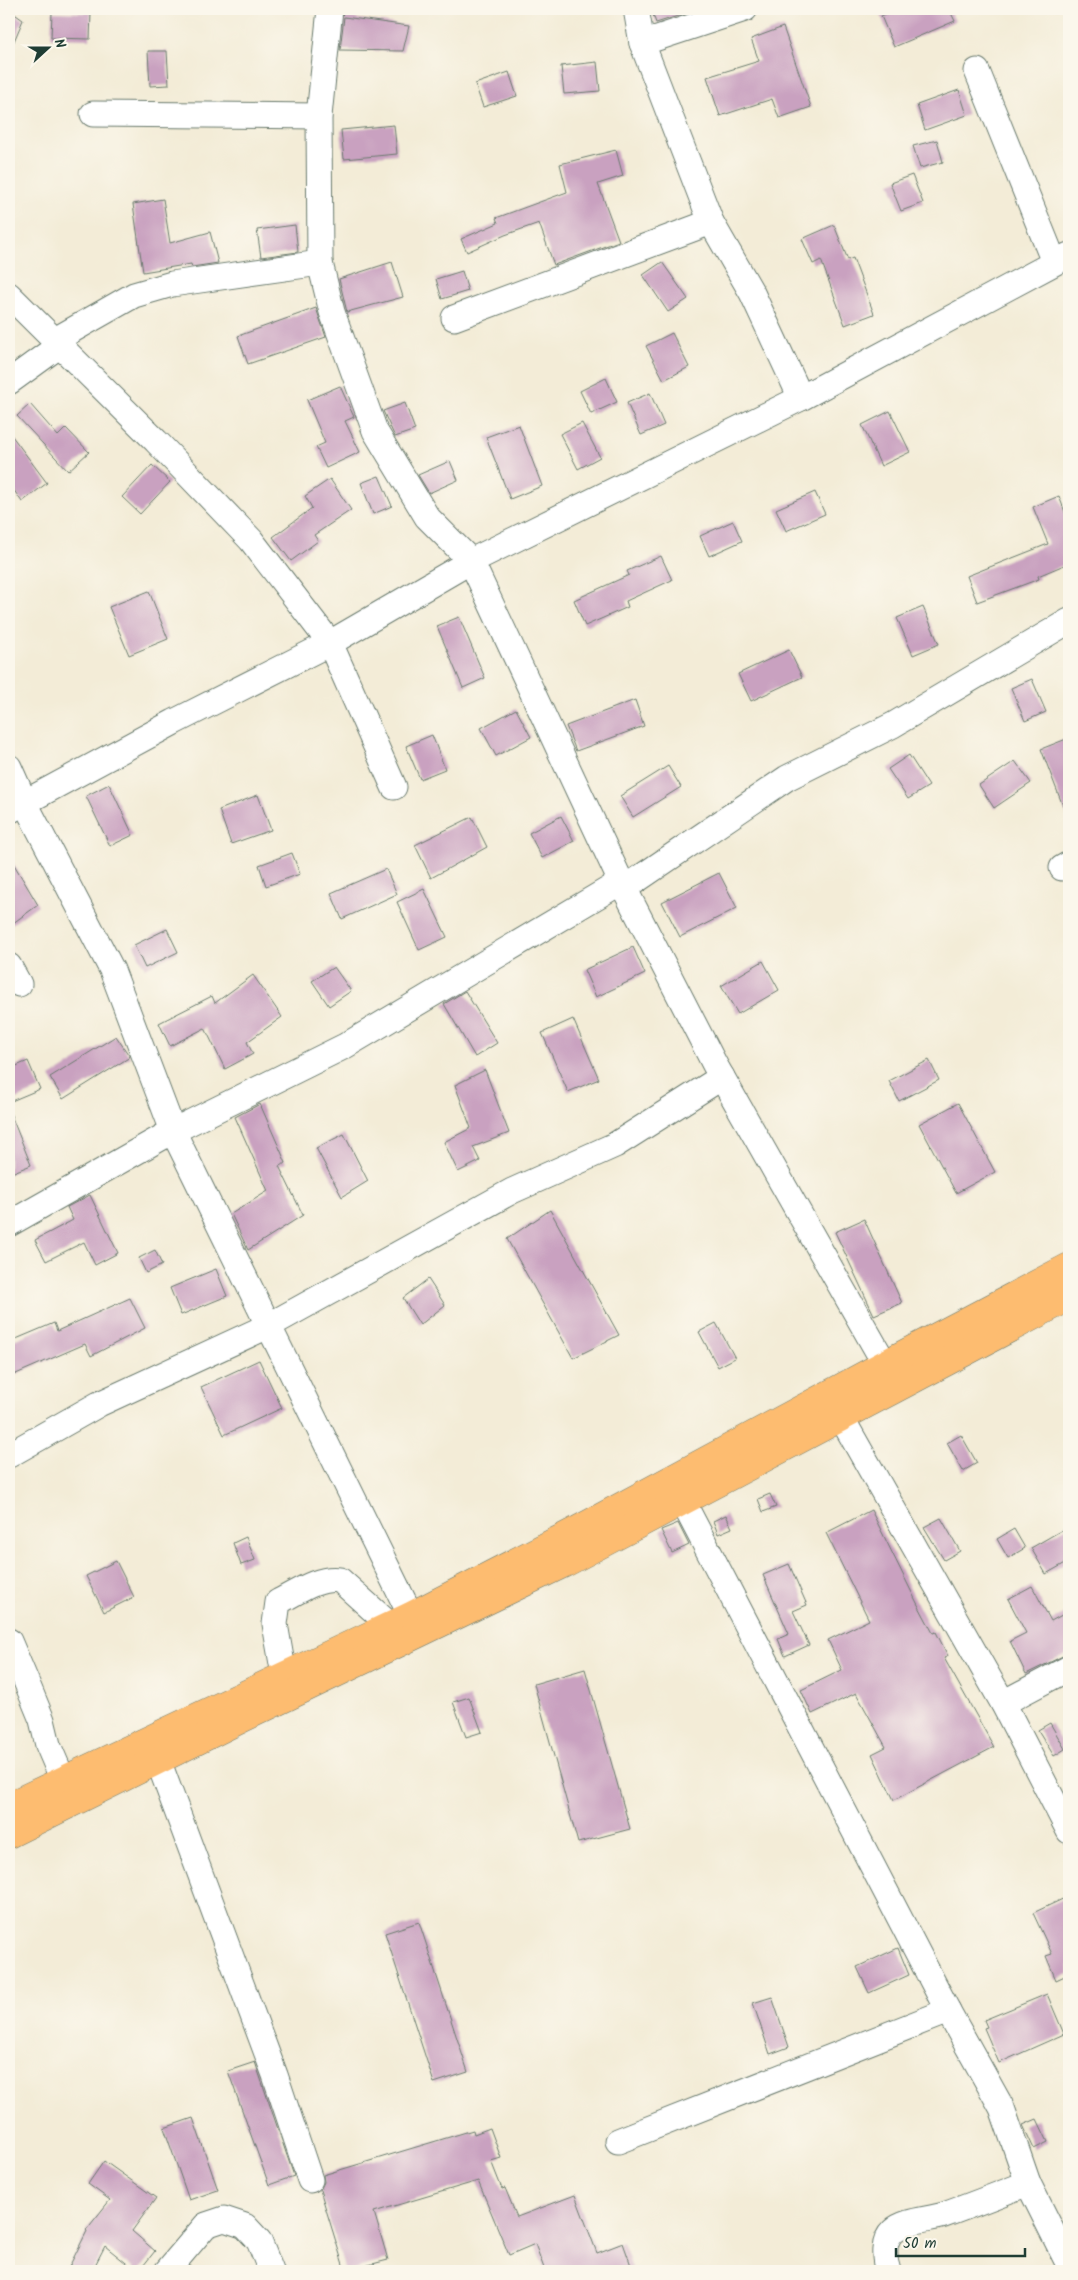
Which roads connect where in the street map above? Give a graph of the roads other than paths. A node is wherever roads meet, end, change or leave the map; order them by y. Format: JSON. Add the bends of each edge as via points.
{"nodes":[{"id":1,"x":330,"y":9,"type":"edge"},
{"id":2,"x":636,"y":9,"type":"edge"},
{"id":3,"x":746,"y":9,"type":"edge"},
{"id":4,"x":642,"y":43,"type":"junction"},
{"id":5,"x":977,"y":71,"type":"dead end"},
{"id":6,"x":93,"y":114,"type":"dead end"},
{"id":7,"x":319,"y":116,"type":"junction"},
{"id":8,"x":711,"y":222,"type":"junction"},
{"id":9,"x":1061,"y":258,"type":"edge"},
{"id":10,"x":320,"y":263,"type":"junction"},
{"id":11,"x":9,"y":295,"type":"edge"},
{"id":12,"x":454,"y":318,"type":"dead end"},
{"id":13,"x":58,"y":342,"type":"junction"},
{"id":14,"x":9,"y":382,"type":"edge"},
{"id":15,"x":801,"y":398,"type":"junction"},
{"id":16,"x":471,"y":561,"type":"junction"},
{"id":17,"x":1069,"y":621,"type":"edge"},
{"id":18,"x":330,"y":643,"type":"junction"},
{"id":19,"x":9,"y":767,"type":"edge"},
{"id":20,"x":394,"y":787,"type":"dead end"},
{"id":21,"x":17,"y":807,"type":"edge"},
{"id":22,"x":623,"y":885,"type":"junction"},
{"id":23,"x":722,"y":1077,"type":"junction"},
{"id":24,"x":174,"y":1132,"type":"junction"},
{"id":25,"x":9,"y":1224,"type":"edge"},
{"id":26,"x":1069,"y":1267,"type":"edge"},
{"id":27,"x":1069,"y":1297,"type":"edge"},
{"id":28,"x":268,"y":1326,"type":"junction"},
{"id":29,"x":885,"y":1364,"type":"junction"},
{"id":30,"x":898,"y":1387,"type":"junction"},
{"id":31,"x":841,"y":1417,"type":"junction"},
{"id":32,"x":9,"y":1455,"type":"edge"},
{"id":33,"x":683,"y":1502,"type":"junction"},
{"id":34,"x":401,"y":1621,"type":"junction"},
{"id":35,"x":9,"y":1641,"type":"edge"},
{"id":36,"x":1069,"y":1668,"type":"edge"},
{"id":37,"x":284,"y":1675,"type":"junction"},
{"id":38,"x":1003,"y":1703,"type":"junction"},
{"id":39,"x":158,"y":1760,"type":"junction"},
{"id":40,"x":64,"y":1780,"type":"junction"},
{"id":41,"x":9,"y":1806,"type":"edge"},
{"id":42,"x":1069,"y":1830,"type":"edge"},
{"id":43,"x":9,"y":1834,"type":"edge"},
{"id":44,"x":948,"y":2011,"type":"junction"},
{"id":45,"x":618,"y":2141,"type":"dead end"},
{"id":46,"x":310,"y":2180,"type":"dead end"},
{"id":47,"x":1028,"y":2183,"type":"junction"},
{"id":48,"x":1069,"y":2265,"type":"edge"},
{"id":49,"x":167,"y":2271,"type":"edge"},
{"id":50,"x":271,"y":2271,"type":"edge"},
{"id":51,"x":888,"y":2271,"type":"edge"}],
"edges":[{"from":1,"to":7,"type":"street"},
{"from":2,"to":4,"type":"street"},
{"from":3,"to":4,"type":"street"},
{"from":4,"to":8,"type":"street"},
{"from":5,"to":9,"type":"street"},
{"from":6,"to":7,"type":"street"},
{"from":7,"to":10,"type":"street"},
{"from":8,"to":12,"type":"street"},
{"from":8,"to":15,"type":"street","via":[[752,293]]},
{"from":9,"to":15,"type":"street"},
{"from":10,"to":13,"type":"street","via":[[172,284],[134,294]]},
{"from":10,"to":16,"type":"street","via":[[332,312],[375,432],[427,517]]},
{"from":11,"to":13,"type":"street"},
{"from":13,"to":14,"type":"street"},
{"from":13,"to":18,"type":"street","via":[[251,540]]},
{"from":15,"to":16,"type":"street"},
{"from":16,"to":18,"type":"street"},
{"from":16,"to":22,"type":"street"},
{"from":17,"to":22,"type":"street","via":[[893,725],[787,778]]},
{"from":18,"to":20,"type":"street"},
{"from":18,"to":21,"type":"street"},
{"from":19,"to":21,"type":"street"},
{"from":21,"to":24,"type":"street","via":[[112,970]]},
{"from":22,"to":23,"type":"street"},
{"from":22,"to":24,"type":"street","via":[[346,1046]]},
{"from":23,"to":28,"type":"street","via":[[615,1145],[512,1191]]},
{"from":23,"to":29,"type":"street"},
{"from":24,"to":25,"type":"street"},
{"from":24,"to":28,"type":"street"},
{"from":26,"to":29,"type":"highway"},
{"from":27,"to":30,"type":"highway"},
{"from":28,"to":32,"type":"street","via":[[99,1404]]},
{"from":28,"to":34,"type":"street"},
{"from":29,"to":30,"type":"street"},
{"from":29,"to":34,"type":"highway","via":[[574,1532]]},
{"from":30,"to":31,"type":"highway"},
{"from":31,"to":33,"type":"highway"},
{"from":31,"to":38,"type":"street"},
{"from":33,"to":39,"type":"highway","via":[[566,1563]]},
{"from":33,"to":44,"type":"street"},
{"from":34,"to":37,"type":"highway"},
{"from":34,"to":37,"type":"street","via":[[340,1580],[330,1578],[305,1588],[278,1602],[275,1624]]},
{"from":35,"to":40,"type":"street"},
{"from":36,"to":38,"type":"street"},
{"from":37,"to":40,"type":"highway"},
{"from":38,"to":42,"type":"street"},
{"from":39,"to":43,"type":"highway"},
{"from":39,"to":46,"type":"street"},
{"from":40,"to":41,"type":"highway"},
{"from":44,"to":45,"type":"street"},
{"from":44,"to":47,"type":"street","via":[[1002,2108]]},
{"from":47,"to":48,"type":"street"},
{"from":47,"to":51,"type":"street","via":[[893,2230],[885,2248],[884,2261]]},
{"from":49,"to":50,"type":"street","via":[[206,2225],[224,2220],[245,2226],[259,2241]]}]}
